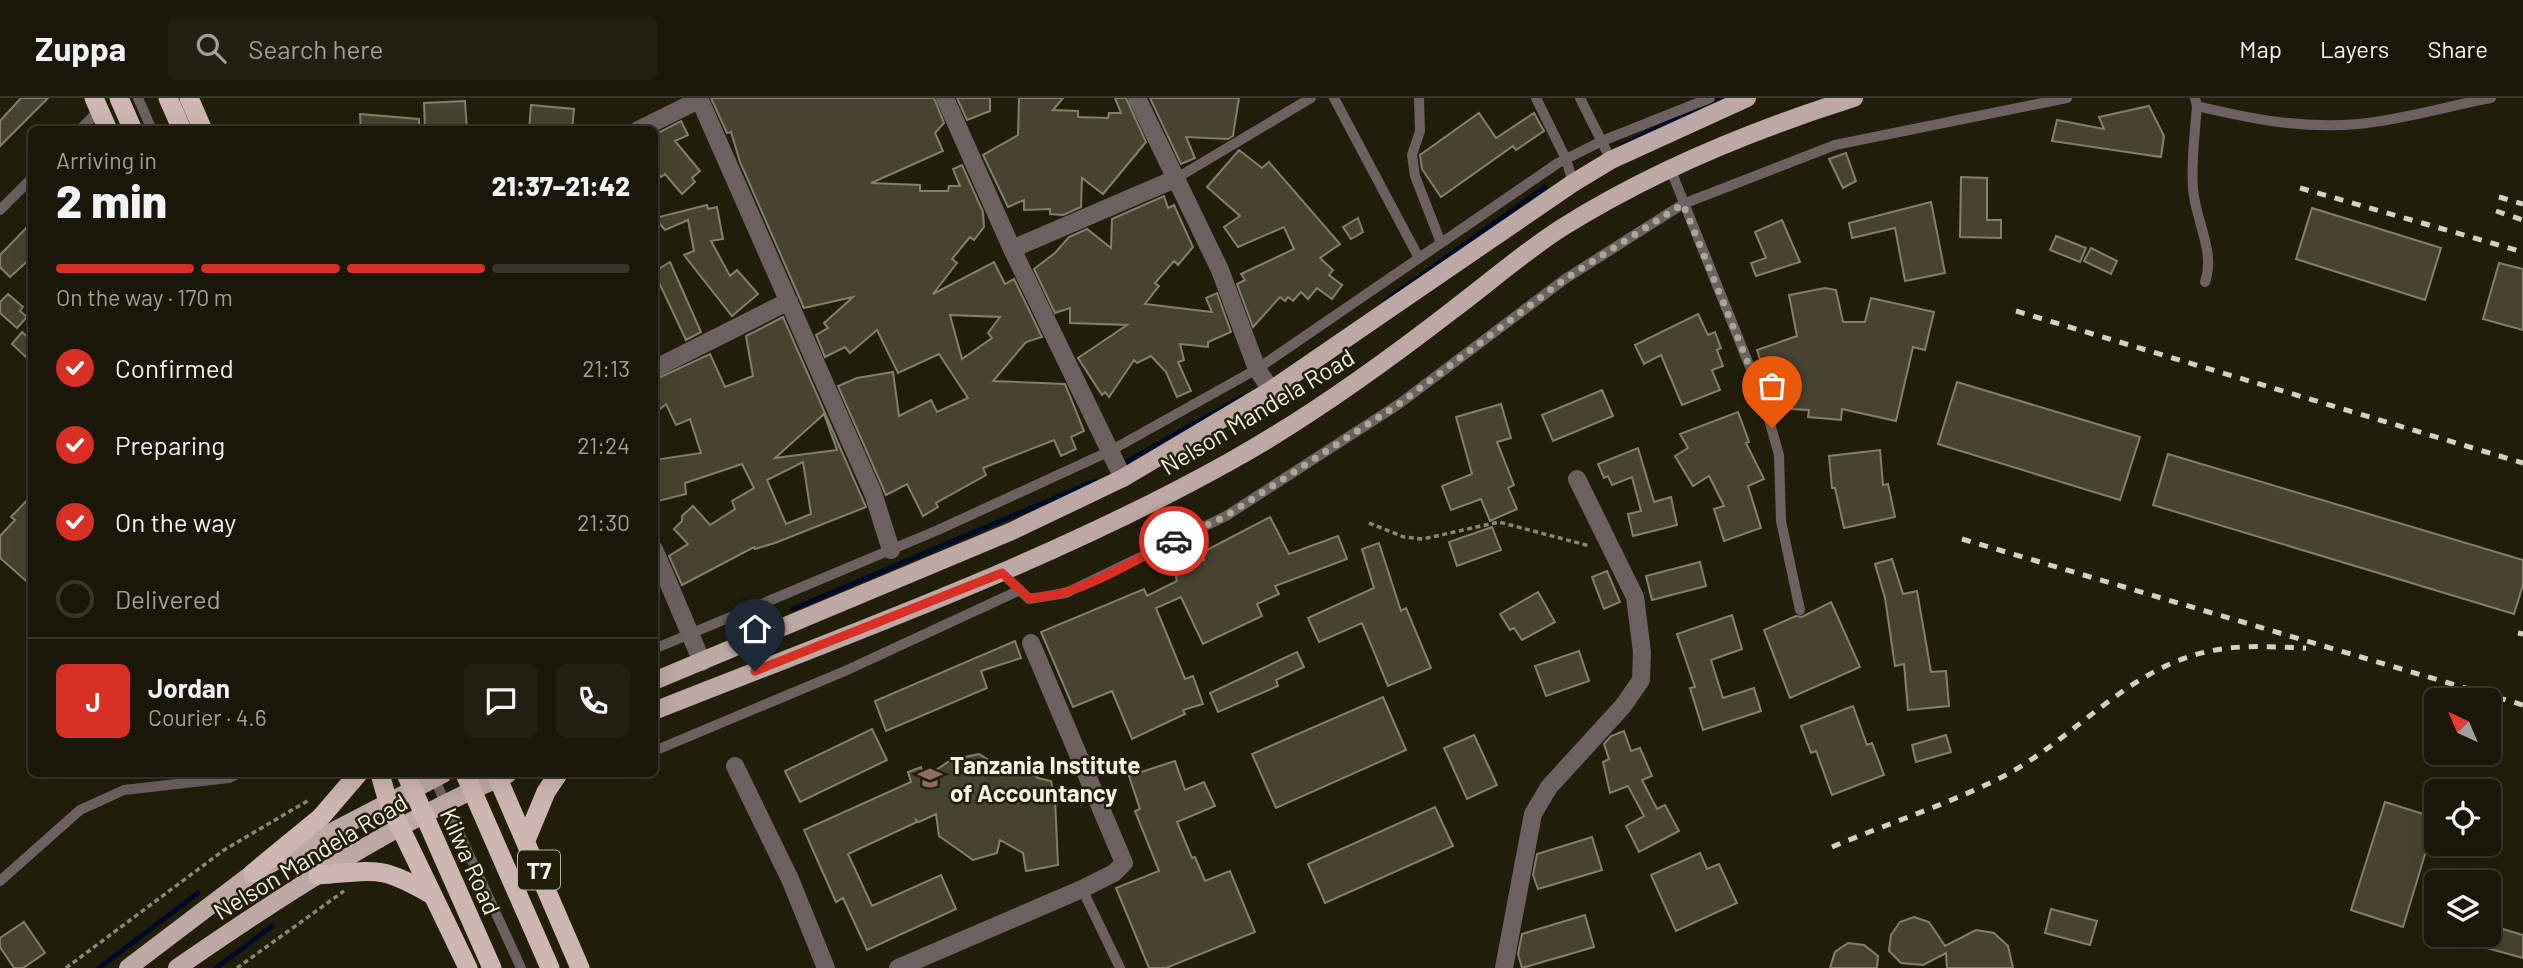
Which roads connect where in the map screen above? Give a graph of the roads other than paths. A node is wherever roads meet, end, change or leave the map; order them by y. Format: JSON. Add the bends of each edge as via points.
{"nodes":[{"id":1,"x":119,"y":98,"type":"edge"},
{"id":2,"x":138,"y":98,"type":"edge"},
{"id":3,"x":168,"y":98,"type":"edge"},
{"id":4,"x":189,"y":98,"type":"edge"},
{"id":5,"x":946,"y":98,"type":"edge"},
{"id":6,"x":1137,"y":98,"type":"edge"},
{"id":7,"x":1311,"y":98,"type":"edge"},
{"id":8,"x":1334,"y":98,"type":"edge"},
{"id":9,"x":1419,"y":98,"type":"edge"},
{"id":10,"x":1536,"y":98,"type":"edge"},
{"id":11,"x":1580,"y":98,"type":"edge"},
{"id":12,"x":1710,"y":98,"type":"edge"},
{"id":13,"x":1747,"y":98,"type":"edge"},
{"id":14,"x":1854,"y":98,"type":"edge"},
{"id":15,"x":2067,"y":98,"type":"edge"},
{"id":16,"x":2491,"y":98,"type":"edge"},
{"id":17,"x":699,"y":99,"type":"edge"},
{"id":18,"x":2196,"y":102,"type":"edge"},
{"id":19,"x":97,"y":104,"type":"edge"},
{"id":20,"x":83,"y":126,"type":"edge"},
{"id":21,"x":106,"y":126,"type":"edge"},
{"id":22,"x":131,"y":126,"type":"edge"},
{"id":23,"x":150,"y":126,"type":"edge"},
{"id":24,"x":180,"y":126,"type":"edge"},
{"id":25,"x":201,"y":126,"type":"edge"},
{"id":26,"x":646,"y":126,"type":"edge"},
{"id":27,"x":1602,"y":141,"type":"junction"},
{"id":28,"x":1566,"y":159,"type":"junction"},
{"id":29,"x":1611,"y":160,"type":"junction"},
{"id":30,"x":1670,"y":169,"type":"junction"},
{"id":31,"x":1175,"y":179,"type":"junction"},
{"id":32,"x":28,"y":182,"type":"edge"},
{"id":33,"x":1573,"y":183,"type":"junction"},
{"id":34,"x":1683,"y":204,"type":"junction"},
{"id":35,"x":0,"y":210,"type":"edge"},
{"id":36,"x":1440,"y":243,"type":"junction"},
{"id":37,"x":1012,"y":249,"type":"junction"},
{"id":38,"x":1419,"y":258,"type":"junction"},
{"id":39,"x":2205,"y":282,"type":"dead end"},
{"id":40,"x":789,"y":301,"type":"junction"},
{"id":41,"x":658,"y":367,"type":"edge"},
{"id":42,"x":1257,"y":369,"type":"junction"},
{"id":43,"x":1271,"y":390,"type":"junction"},
{"id":44,"x":1110,"y":451,"type":"junction"},
{"id":45,"x":1123,"y":478,"type":"junction"},
{"id":46,"x":1577,"y":479,"type":"dead end"},
{"id":47,"x":891,"y":550,"type":"junction"},
{"id":48,"x":658,"y":558,"type":"edge"},
{"id":49,"x":1002,"y":573,"type":"junction"},
{"id":50,"x":1020,"y":590,"type":"junction"},
{"id":51,"x":1800,"y":610,"type":"dead end"},
{"id":52,"x":691,"y":634,"type":"junction"},
{"id":53,"x":1031,"y":643,"type":"dead end"},
{"id":54,"x":658,"y":647,"type":"edge"},
{"id":55,"x":702,"y":662,"type":"junction"},
{"id":56,"x":658,"y":679,"type":"edge"},
{"id":57,"x":658,"y":709,"type":"edge"},
{"id":58,"x":658,"y":749,"type":"edge"},
{"id":59,"x":735,"y":766,"type":"dead end"},
{"id":60,"x":231,"y":777,"type":"edge"},
{"id":61,"x":355,"y":777,"type":"edge"},
{"id":62,"x":381,"y":777,"type":"edge"},
{"id":63,"x":407,"y":777,"type":"edge"},
{"id":64,"x":432,"y":777,"type":"edge"},
{"id":65,"x":437,"y":777,"type":"edge"},
{"id":66,"x":466,"y":777,"type":"edge"},
{"id":67,"x":497,"y":777,"type":"edge"},
{"id":68,"x":502,"y":777,"type":"edge"},
{"id":69,"x":556,"y":777,"type":"edge"},
{"id":70,"x":388,"y":802,"type":"junction"},
{"id":71,"x":445,"y":805,"type":"junction"},
{"id":72,"x":401,"y":828,"type":"junction"},
{"id":73,"x":526,"y":840,"type":"junction"},
{"id":74,"x":253,"y":873,"type":"junction"},
{"id":75,"x":318,"y":875,"type":"junction"},
{"id":76,"x":0,"y":880,"type":"edge"},
{"id":77,"x":1082,"y":890,"type":"junction"},
{"id":78,"x":432,"y":895,"type":"junction"},
{"id":79,"x":128,"y":968,"type":"edge"},
{"id":80,"x":177,"y":968,"type":"edge"},
{"id":81,"x":468,"y":968,"type":"edge"},
{"id":82,"x":492,"y":968,"type":"edge"},
{"id":83,"x":521,"y":968,"type":"edge"},
{"id":84,"x":551,"y":968,"type":"edge"},
{"id":85,"x":580,"y":968,"type":"edge"},
{"id":86,"x":826,"y":968,"type":"edge"},
{"id":87,"x":898,"y":968,"type":"edge"},
{"id":88,"x":1119,"y":968,"type":"edge"},
{"id":89,"x":1504,"y":968,"type":"edge"}],
"edges":[{"from":1,"to":22,"type":"highway"},
{"from":2,"to":23,"type":"lane"},
{"from":3,"to":24,"type":"highway"},
{"from":4,"to":25,"type":"highway"},
{"from":5,"to":37,"type":"street"},
{"from":6,"to":31,"type":"street"},
{"from":7,"to":31,"type":"lane"},
{"from":8,"to":38,"type":"lane"},
{"from":9,"to":36,"type":"lane","via":[[1420,131],[1412,155],[1415,176]]},
{"from":10,"to":28,"type":"lane"},
{"from":11,"to":27,"type":"lane"},
{"from":12,"to":27,"type":"lane"},
{"from":13,"to":29,"type":"main road","name":"Nelson Mandela Road"},
{"from":14,"to":30,"type":"main road","name":"Nelson Mandela Road","via":[[1791,118]]},
{"from":15,"to":34,"type":"lane","via":[[1835,145]]},
{"from":16,"to":18,"type":"lane","via":[[2360,124],[2310,125],[2261,122]]},
{"from":17,"to":26,"type":"street"},
{"from":17,"to":40,"type":"street"},
{"from":18,"to":39,"type":"lane","via":[[2192,172],[2199,226],[2211,265]]},
{"from":19,"to":20,"type":"lane"},
{"from":19,"to":21,"type":"highway"},
{"from":27,"to":28,"type":"lane"},
{"from":27,"to":29,"type":"lane"},
{"from":28,"to":33,"type":"lane"},
{"from":28,"to":36,"type":"lane"},
{"from":29,"to":33,"type":"main road","name":"Nelson Mandela Road"},
{"from":30,"to":34,"type":"lane"},
{"from":30,"to":49,"type":"main road","name":"Nelson Mandela Road","via":[[1560,229],[1397,353],[1231,461]]},
{"from":31,"to":37,"type":"street"},
{"from":31,"to":42,"type":"street","via":[[1220,270]]},
{"from":32,"to":35,"type":"lane"},
{"from":33,"to":43,"type":"main road","name":"Nelson Mandela Road"},
{"from":34,"to":50,"type":"lane","via":[[1565,279],[1399,404],[1226,516],[1066,593],[1029,598]]},
{"from":34,"to":51,"type":"lane","via":[[1768,415],[1779,455],[1781,521]]},
{"from":36,"to":38,"type":"lane"},
{"from":37,"to":44,"type":"street"},
{"from":38,"to":42,"type":"lane"},
{"from":40,"to":41,"type":"street"},
{"from":40,"to":47,"type":"street","via":[[873,493]]},
{"from":42,"to":43,"type":"street"},
{"from":42,"to":44,"type":"lane"},
{"from":43,"to":45,"type":"main road","name":"Nelson Mandela Road"},
{"from":44,"to":45,"type":"street"},
{"from":44,"to":47,"type":"lane"},
{"from":45,"to":55,"type":"main road","name":"Nelson Mandela Road","via":[[1012,531]]},
{"from":46,"to":89,"type":"street","via":[[1635,597],[1641,680],[1549,788],[1533,814]]},
{"from":47,"to":52,"type":"lane"},
{"from":48,"to":52,"type":"street"},
{"from":49,"to":50,"type":"lane"},
{"from":49,"to":57,"type":"main road","name":"Nelson Mandela Road"},
{"from":50,"to":58,"type":"lane","via":[[845,671]]},
{"from":52,"to":54,"type":"lane"},
{"from":52,"to":55,"type":"street"},
{"from":53,"to":77,"type":"street","via":[[1124,863]]},
{"from":55,"to":56,"type":"main road","name":"Nelson Mandela Road"},
{"from":59,"to":86,"type":"street","via":[[790,879]]},
{"from":60,"to":76,"type":"lane","via":[[124,790],[80,810]]},
{"from":61,"to":74,"type":"highway","via":[[321,817]]},
{"from":62,"to":70,"type":"highway"},
{"from":63,"to":82,"type":"highway","name":"Kilwa Road"},
{"from":64,"to":70,"type":"main road","name":"Nelson Mandela Road"},
{"from":65,"to":71,"type":"lane"},
{"from":66,"to":84,"type":"highway","name":"Kilwa Road","number":"T7"},
{"from":67,"to":71,"type":"main road","name":"Nelson Mandela Road"},
{"from":68,"to":73,"type":"highway","number":"T7"},
{"from":69,"to":73,"type":"highway"},
{"from":70,"to":72,"type":"highway"},
{"from":70,"to":74,"type":"main road","name":"Nelson Mandela Road"},
{"from":71,"to":72,"type":"main road","name":"Nelson Mandela Road"},
{"from":71,"to":83,"type":"lane"},
{"from":72,"to":75,"type":"main road","name":"Nelson Mandela Road"},
{"from":72,"to":78,"type":"highway"},
{"from":73,"to":85,"type":"highway","number":"T7"},
{"from":74,"to":79,"type":"main road","name":"Nelson Mandela Road"},
{"from":75,"to":78,"type":"highway","via":[[374,869],[397,875]]},
{"from":75,"to":80,"type":"main road","name":"Nelson Mandela Road"},
{"from":77,"to":87,"type":"street"},
{"from":77,"to":88,"type":"lane"},
{"from":78,"to":81,"type":"highway"}]}
